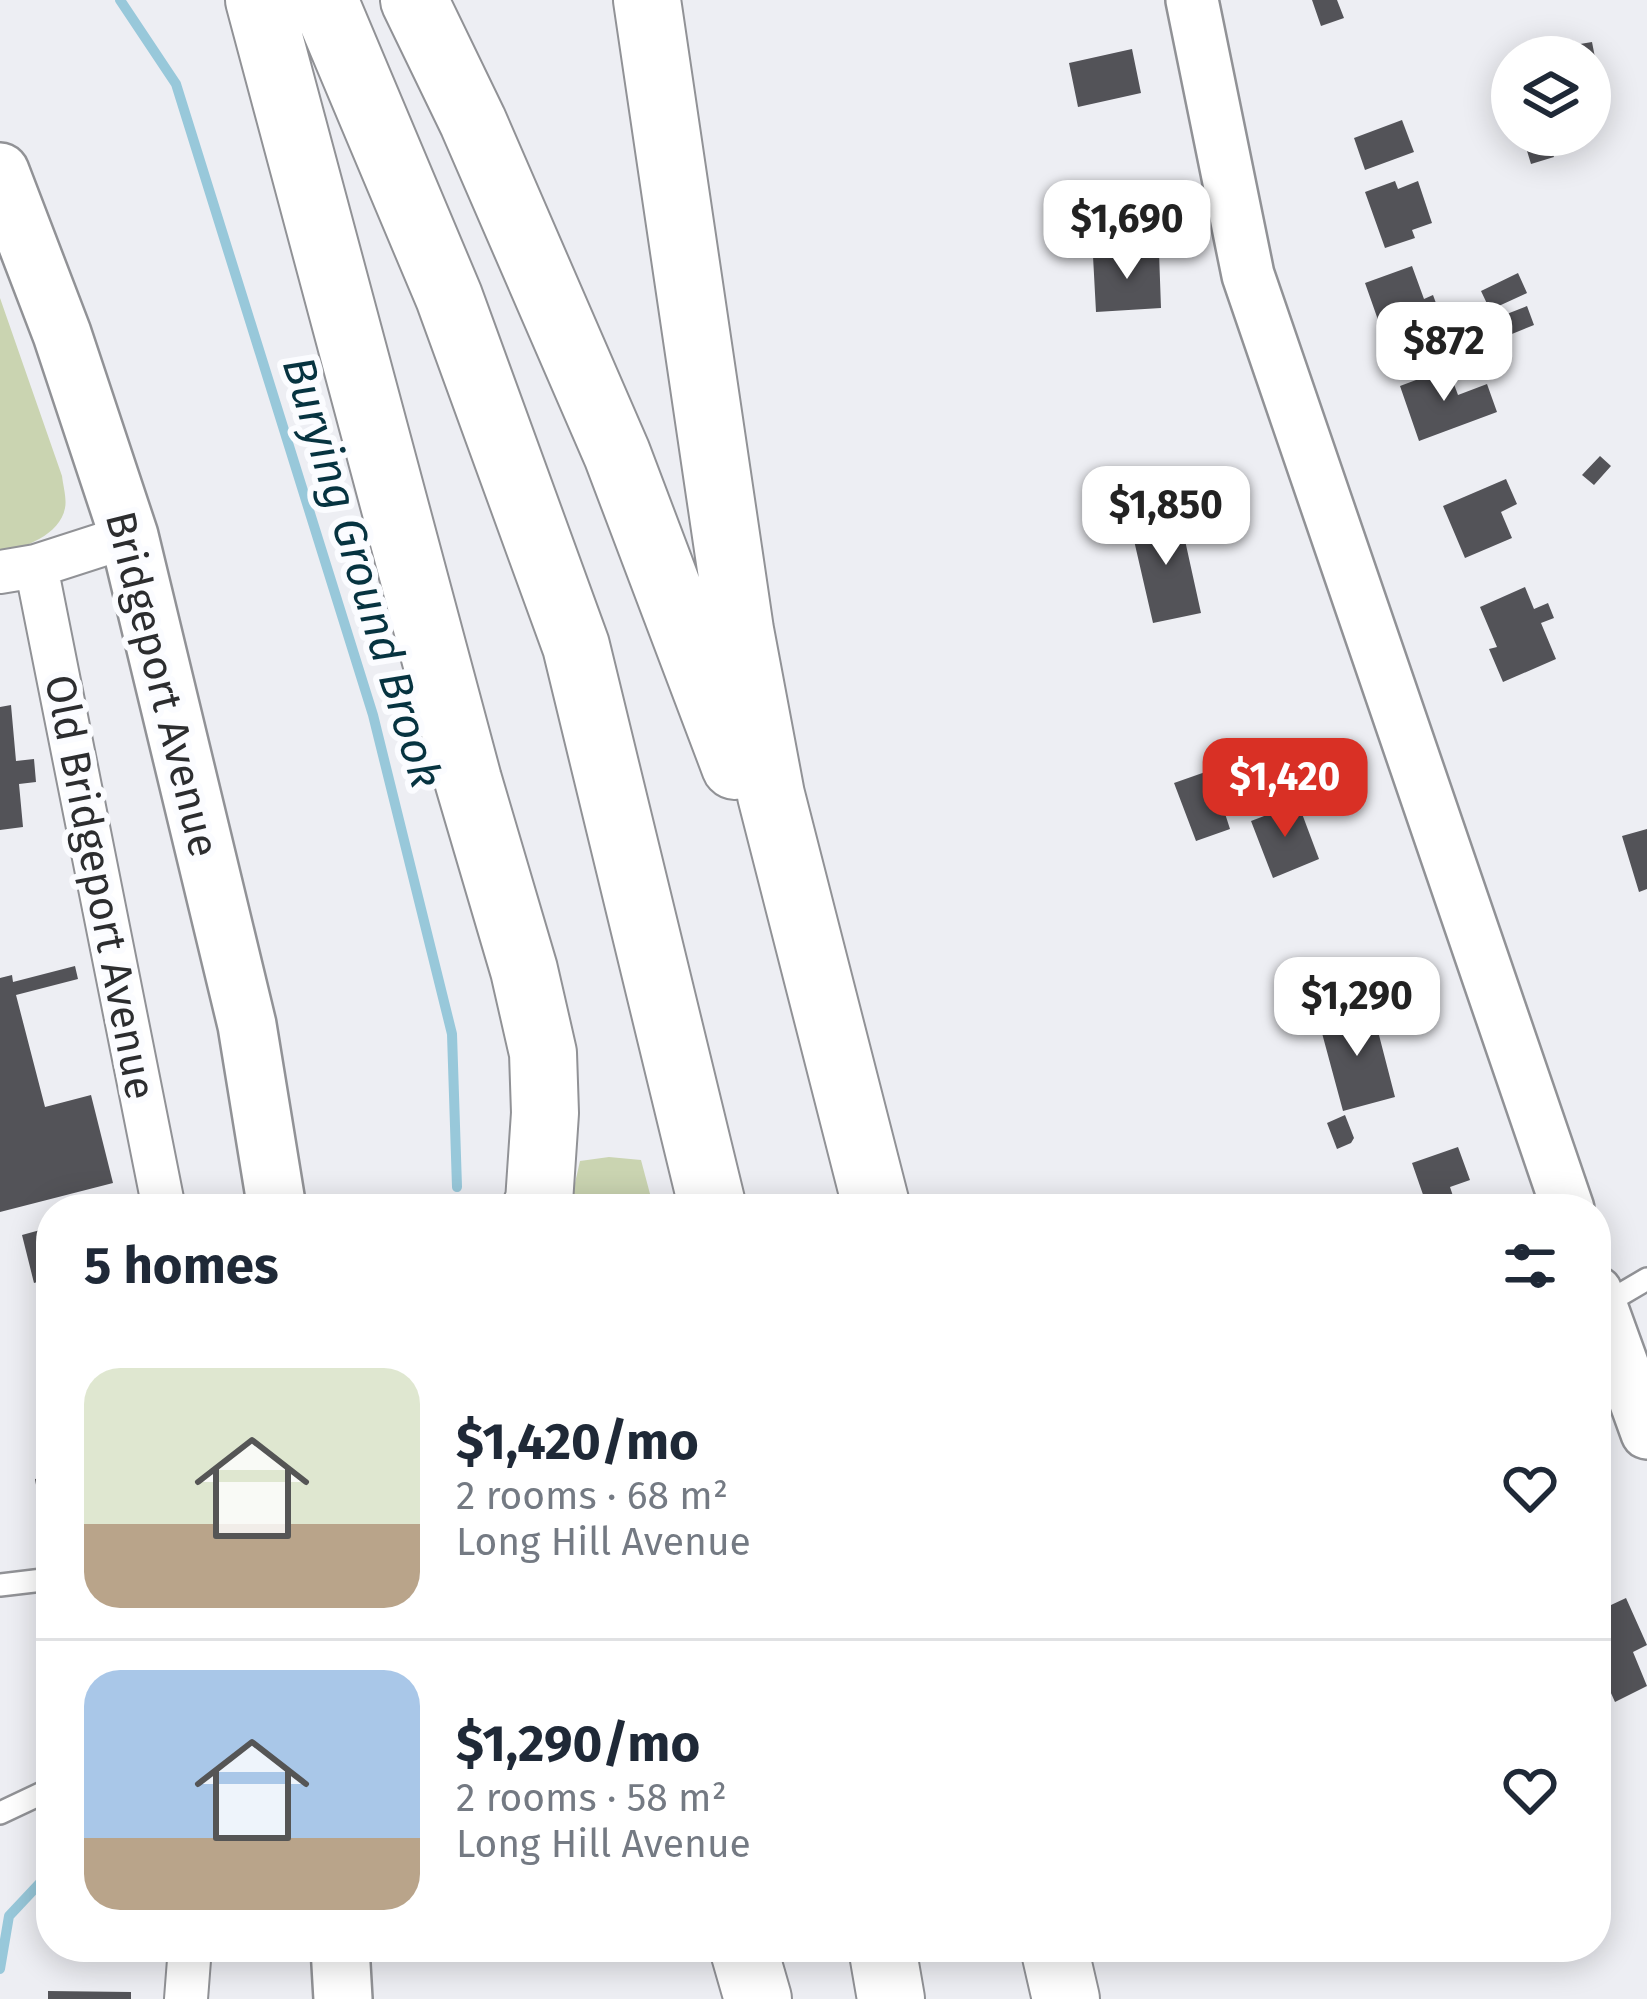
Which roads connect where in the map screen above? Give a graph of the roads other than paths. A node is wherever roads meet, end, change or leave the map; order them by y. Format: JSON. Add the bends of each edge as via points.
{"nodes":[{"id":1,"x":260,"y":0,"type":"edge"},
{"id":2,"x":324,"y":0,"type":"edge"},
{"id":3,"x":414,"y":0,"type":"edge"},
{"id":4,"x":647,"y":0,"type":"edge"},
{"id":5,"x":1192,"y":0,"type":"edge"},
{"id":6,"x":0,"y":172,"type":"edge"},
{"id":7,"x":129,"y":536,"type":"junction"},
{"id":8,"x":18,"y":569,"type":"edge"},
{"id":9,"x":856,"y":1121,"type":"junction"},
{"id":10,"x":161,"y":1194,"type":"edge"},
{"id":11,"x":275,"y":1194,"type":"edge"},
{"id":12,"x":540,"y":1194,"type":"edge"},
{"id":13,"x":709,"y":1194,"type":"edge"},
{"id":14,"x":873,"y":1194,"type":"edge"},
{"id":15,"x":1563,"y":1194,"type":"edge"},
{"id":16,"x":1647,"y":1280,"type":"edge"},
{"id":17,"x":1611,"y":1294,"type":"edge"},
{"id":18,"x":1611,"y":1332,"type":"edge"},
{"id":19,"x":1647,"y":1433,"type":"edge"},
{"id":20,"x":36,"y":1581,"type":"edge"},
{"id":21,"x":0,"y":1585,"type":"edge"},
{"id":22,"x":36,"y":1796,"type":"edge"},
{"id":23,"x":0,"y":1814,"type":"edge"},
{"id":24,"x":189,"y":1962,"type":"edge"},
{"id":25,"x":341,"y":1962,"type":"edge"},
{"id":26,"x":747,"y":1962,"type":"edge"},
{"id":27,"x":885,"y":1962,"type":"edge"},
{"id":28,"x":1057,"y":1962,"type":"edge"},
{"id":29,"x":186,"y":1999,"type":"edge"},
{"id":30,"x":343,"y":1999,"type":"edge"},
{"id":31,"x":758,"y":1999,"type":"edge"},
{"id":32,"x":891,"y":1999,"type":"edge"},
{"id":33,"x":1066,"y":1999,"type":"edge"}],
"edges":[{"from":1,"to":12,"type":"highway","via":[[529,991],[544,1072]]},
{"from":2,"to":13,"type":"highway","via":[[449,297],[576,646]]},
{"from":3,"to":9,"type":"highway","via":[[617,454],[747,799]]},
{"from":4,"to":9,"type":"highway","via":[[740,631],[771,795]]},
{"from":5,"to":15,"type":"street","via":[[1247,274]]},
{"from":6,"to":7,"type":"main road","name":"Bridgeport Avenue"},
{"from":7,"to":8,"type":"street"},
{"from":7,"to":11,"type":"main road","name":"Bridgeport Avenue","via":[[247,1025]]},
{"from":8,"to":10,"type":"street","name":"Old Bridgeport Avenue"},
{"from":9,"to":14,"type":"highway"},
{"from":16,"to":17,"type":"lane"},
{"from":18,"to":19,"type":"street"},
{"from":20,"to":21,"type":"lane"},
{"from":22,"to":23,"type":"lane"},
{"from":24,"to":29,"type":"street"},
{"from":25,"to":30,"type":"main road"},
{"from":26,"to":31,"type":"highway"},
{"from":27,"to":32,"type":"highway"},
{"from":28,"to":33,"type":"highway"}]}
